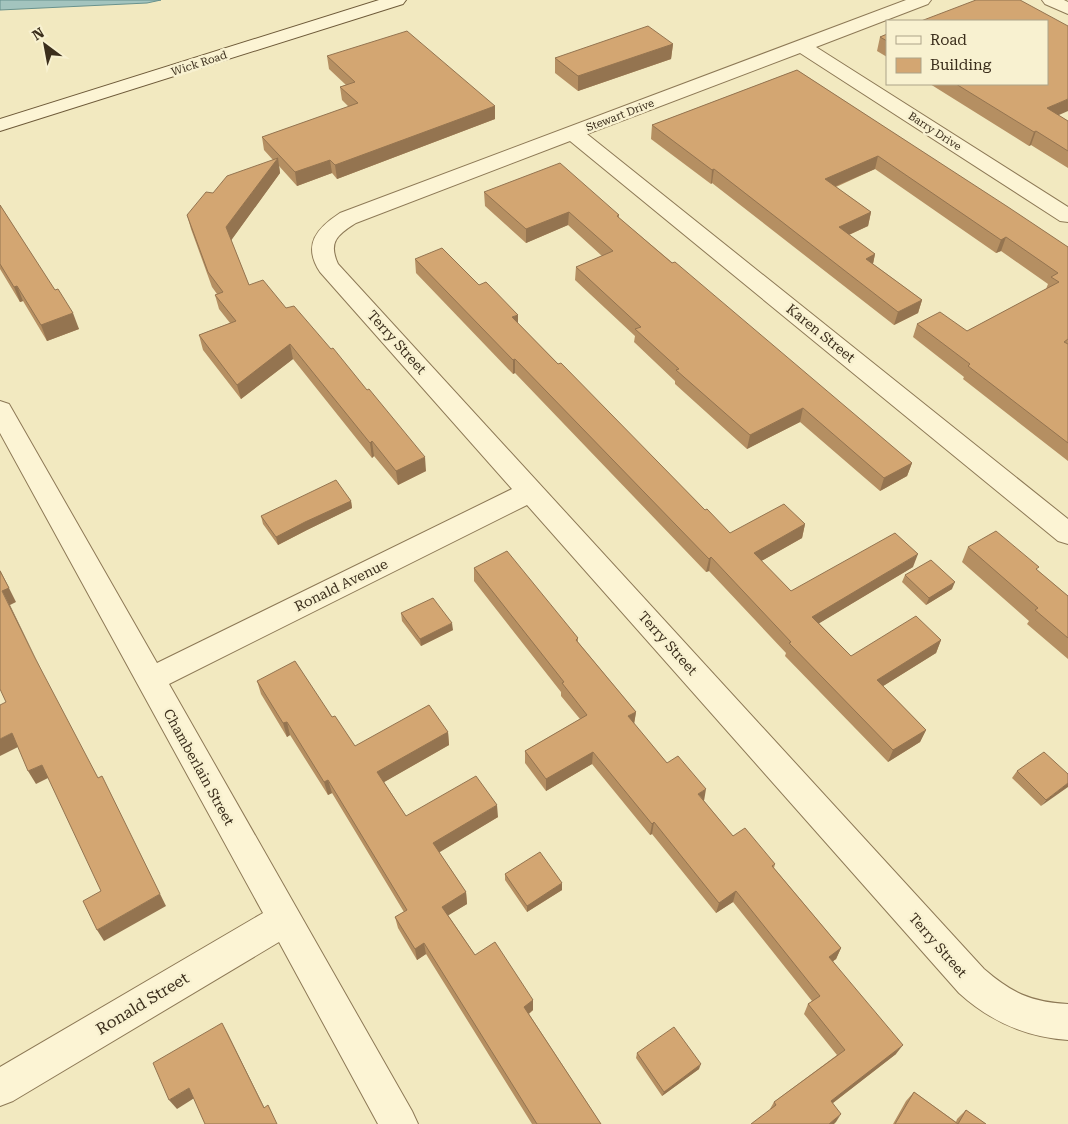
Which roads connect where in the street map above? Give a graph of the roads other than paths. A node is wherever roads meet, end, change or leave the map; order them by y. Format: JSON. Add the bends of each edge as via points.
{"nodes":[{"id":1,"x":397,"y":0,"type":"edge"},
{"id":2,"x":922,"y":0,"type":"edge"},
{"id":3,"x":1051,"y":0,"type":"edge"},
{"id":4,"x":1068,"y":9,"type":"edge"},
{"id":5,"x":802,"y":46,"type":"junction"},
{"id":6,"x":0,"y":126,"type":"edge"},
{"id":7,"x":573,"y":133,"type":"junction"},
{"id":8,"x":1068,"y":216,"type":"edge"},
{"id":9,"x":324,"y":239,"type":"joint"},
{"id":10,"x":0,"y":410,"type":"edge"},
{"id":11,"x":531,"y":491,"type":"junction"},
{"id":12,"x":1068,"y":534,"type":"edge"},
{"id":13,"x":150,"y":680,"type":"junction"},
{"id":14,"x":284,"y":919,"type":"junction"},
{"id":15,"x":1055,"y":1021,"type":"edge"},
{"id":16,"x":0,"y":1088,"type":"edge"},
{"id":17,"x":399,"y":1124,"type":"edge"}],
"edges":[{"from":1,"to":6,"type":"street","name":"Wick Road"},
{"from":2,"to":5,"type":"street","name":"Stewart Drive"},
{"from":3,"to":4,"type":"street"},
{"from":5,"to":7,"type":"street","name":"Stewart Drive"},
{"from":5,"to":8,"type":"street","name":"Barry Drive"},
{"from":7,"to":9,"type":"street","name":"Stewart Drive","via":[[348,218],[333,227]]},
{"from":7,"to":12,"type":"street","name":"Karen Street"},
{"from":9,"to":11,"type":"street","name":"Terry Street","via":[[322,255],[328,267]]},
{"from":10,"to":13,"type":"street","name":"Chamberlain Street"},
{"from":11,"to":13,"type":"street","name":"Ronald Avenue"},
{"from":11,"to":15,"type":"street","name":"Terry Street","via":[[965,977],[988,998],[1016,1013]]},
{"from":13,"to":14,"type":"street","name":"Chamberlain Street"},
{"from":14,"to":16,"type":"street","name":"Ronald Street"},
{"from":14,"to":17,"type":"street","name":"Chamberlain Street"}]}
